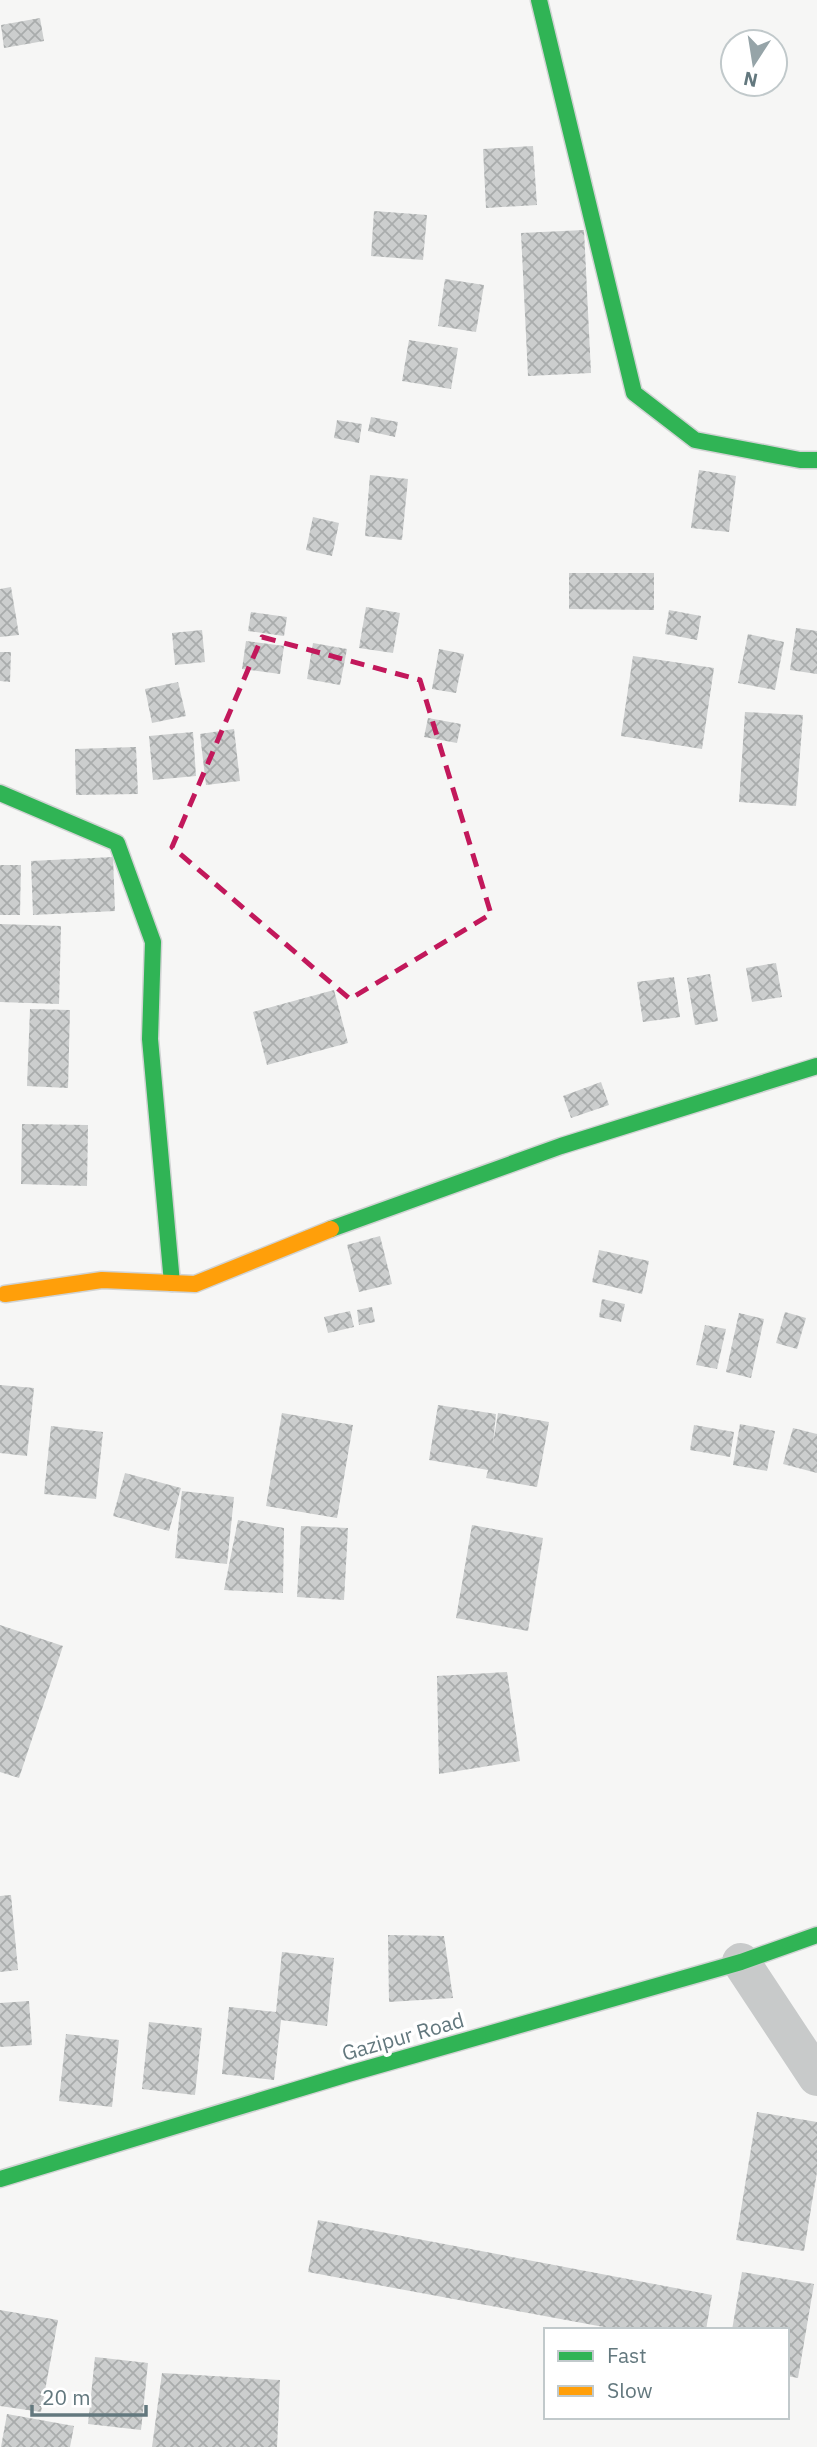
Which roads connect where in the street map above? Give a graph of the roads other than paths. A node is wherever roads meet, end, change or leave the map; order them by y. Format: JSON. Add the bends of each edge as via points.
{"nodes":[{"id":1,"x":539,"y":0,"type":"edge"},
{"id":2,"x":817,"y":460,"type":"edge"},
{"id":3,"x":0,"y":793,"type":"edge"},
{"id":4,"x":817,"y":1066,"type":"edge"},
{"id":5,"x":172,"y":1283,"type":"junction"},
{"id":6,"x":5,"y":1294,"type":"dead end"},
{"id":7,"x":817,"y":1935,"type":"edge"},
{"id":8,"x":741,"y":1962,"type":"junction"},
{"id":9,"x":817,"y":2077,"type":"edge"},
{"id":10,"x":0,"y":2179,"type":"edge"}],
"edges":[{"from":1,"to":2,"type":"street","via":[[634,393],[695,440]]},
{"from":3,"to":5,"type":"street","via":[[117,843],[153,942],[150,1039]]},
{"from":4,"to":5,"type":"street","via":[[549,1150],[311,1236],[195,1284]]},
{"from":5,"to":6,"type":"street","via":[[102,1280]]},
{"from":7,"to":8,"type":"street","name":"Gazipur Road"},
{"from":8,"to":9,"type":"street"},
{"from":8,"to":10,"type":"street","name":"Gazipur Road"}]}
